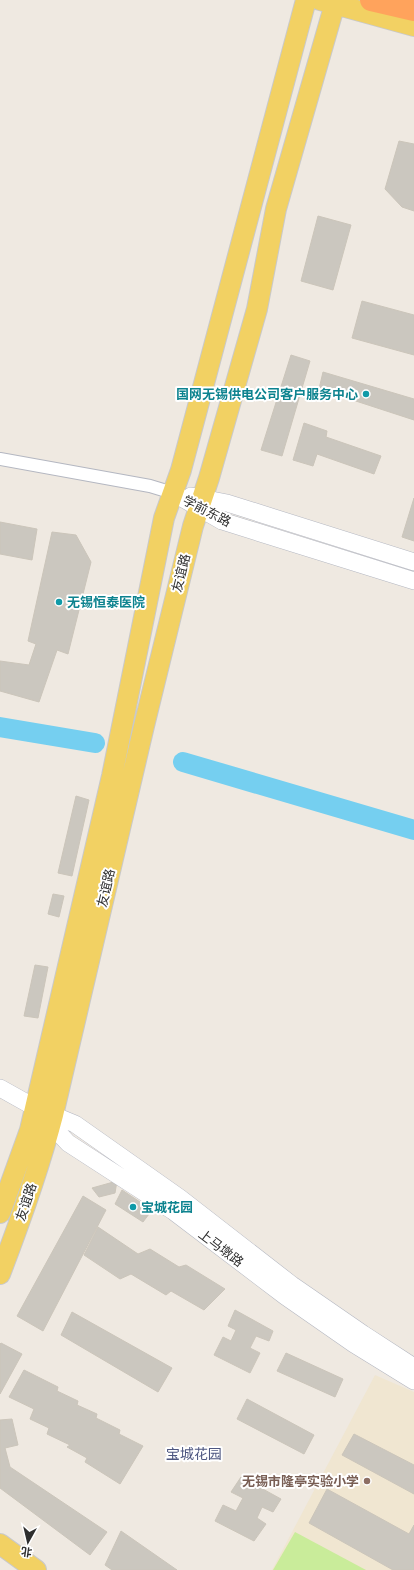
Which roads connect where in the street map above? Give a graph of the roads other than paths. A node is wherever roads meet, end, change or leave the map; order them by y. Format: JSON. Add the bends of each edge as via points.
{"nodes":[{"id":1,"x":306,"y":0,"type":"edge"},
{"id":2,"x":371,"y":0,"type":"edge"},
{"id":3,"x":331,"y":1,"type":"edge"},
{"id":4,"x":414,"y":10,"type":"edge"},
{"id":5,"x":414,"y":26,"type":"edge"},
{"id":6,"x":0,"y":460,"type":"edge"},
{"id":7,"x":173,"y":493,"type":"junction"},
{"id":8,"x":200,"y":503,"type":"junction"},
{"id":9,"x":414,"y":562,"type":"edge"},
{"id":10,"x":414,"y":581,"type":"edge"},
{"id":11,"x":0,"y":1088,"type":"edge"},
{"id":12,"x":34,"y":1108,"type":"junction"},
{"id":13,"x":52,"y":1120,"type":"junction"},
{"id":14,"x":0,"y":1213,"type":"edge"},
{"id":15,"x":0,"y":1274,"type":"edge"},
{"id":16,"x":414,"y":1367,"type":"edge"},
{"id":17,"x":414,"y":1381,"type":"edge"},
{"id":18,"x":0,"y":1544,"type":"edge"},
{"id":19,"x":36,"y":1570,"type":"edge"}],
"edges":[{"from":1,"to":7,"type":"main road","name":"友谊路"},
{"from":2,"to":4,"type":"highway"},
{"from":3,"to":5,"type":"main road"},
{"from":3,"to":8,"type":"main road","name":"友谊路","via":[[276,209],[257,308]]},
{"from":6,"to":7,"type":"street","via":[[150,486]]},
{"from":7,"to":8,"type":"street","name":"学前东路"},
{"from":7,"to":12,"type":"main road","name":"友谊路","via":[[164,518],[112,776]]},
{"from":8,"to":9,"type":"street","name":"学前东路","via":[[227,503]]},
{"from":8,"to":10,"type":"street","name":"学前东路","via":[[222,521]]},
{"from":8,"to":13,"type":"main road","name":"友谊路","via":[[144,726]]},
{"from":11,"to":12,"type":"street","name":"上马墩路"},
{"from":12,"to":13,"type":"street","name":"上马墩路"},
{"from":12,"to":14,"type":"main road","name":"友谊路","via":[[30,1130]]},
{"from":13,"to":15,"type":"main road","name":"友谊路"},
{"from":13,"to":16,"type":"street","name":"上马墩路","via":[[75,1124],[180,1198],[292,1285]]},
{"from":13,"to":17,"type":"street","name":"上马墩路","via":[[68,1143],[173,1211],[285,1296],[354,1344]]},
{"from":18,"to":19,"type":"main road"}]}
